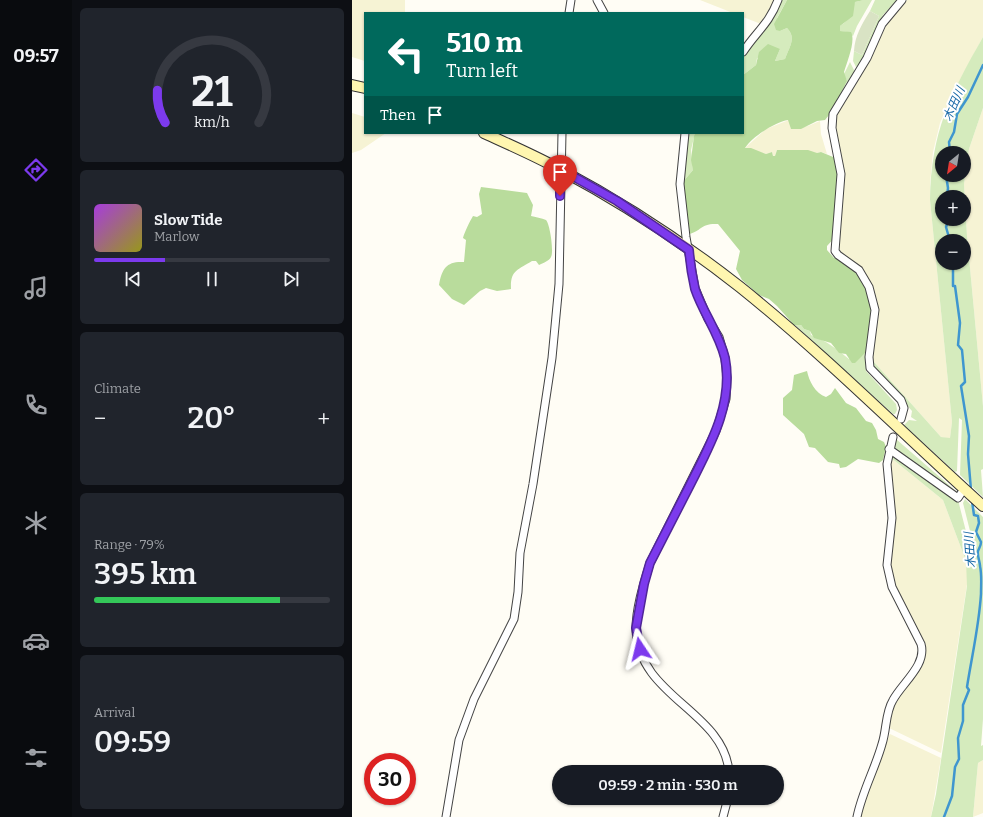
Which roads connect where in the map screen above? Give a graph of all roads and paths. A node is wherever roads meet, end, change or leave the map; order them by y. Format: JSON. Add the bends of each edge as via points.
{"nodes":[{"id":1,"x":571,"y":0,"type":"edge"},
{"id":2,"x":596,"y":0,"type":"edge"},
{"id":3,"x":778,"y":0,"type":"edge"},
{"id":4,"x":902,"y":0,"type":"edge"},
{"id":5,"x":568,"y":12,"type":"edge"},
{"id":6,"x":603,"y":12,"type":"edge"},
{"id":7,"x":744,"y":50,"type":"edge"},
{"id":8,"x":352,"y":85,"type":"edge"},
{"id":9,"x":364,"y":88,"type":"edge"},
{"id":10,"x":486,"y":134,"type":"edge"},
{"id":11,"x":562,"y":134,"type":"edge"},
{"id":12,"x":686,"y":135,"type":"edge"},
{"id":13,"x":560,"y":169,"type":"junction"},
{"id":14,"x":689,"y":250,"type":"junction"},
{"id":15,"x":901,"y":419,"type":"dead end"},
{"id":16,"x":893,"y":437,"type":"dead end"},
{"id":17,"x":889,"y":449,"type":"junction"},
{"id":18,"x":964,"y":490,"type":"junction"},
{"id":19,"x":983,"y":506,"type":"edge"},
{"id":20,"x":729,"y":765,"type":"edge"},
{"id":21,"x":726,"y":805,"type":"edge"},
{"id":22,"x":446,"y":817,"type":"edge"},
{"id":23,"x":723,"y":817,"type":"edge"},
{"id":24,"x":857,"y":817,"type":"edge"}],
"edges":[{"from":1,"to":5,"type":"street"},
{"from":2,"to":6,"type":"street"},
{"from":3,"to":7,"type":"street","via":[[769,21]]},
{"from":4,"to":15,"type":"street","via":[[886,18],[867,58],[841,98],[833,114],[832,128],[841,174],[835,251],[859,270],[869,287],[875,318],[869,363],[900,400],[904,408]]},
{"from":8,"to":9,"type":"street"},
{"from":10,"to":13,"type":"street"},
{"from":11,"to":13,"type":"street"},
{"from":12,"to":14,"type":"street","via":[[680,184]]},
{"from":13,"to":14,"type":"street","via":[[617,201]]},
{"from":13,"to":22,"type":"street","via":[[559,284],[552,358],[520,553],[514,619],[474,699],[459,740]]},
{"from":14,"to":18,"type":"street","via":[[739,287],[796,335]]},
{"from":14,"to":20,"type":"street","via":[[695,288],[719,337],[727,378],[726,399],[716,431],[650,563],[642,590],[636,628],[640,649],[655,677],[665,690],[713,733]]},
{"from":16,"to":17,"type":"street"},
{"from":17,"to":18,"type":"street","via":[[958,498]]},
{"from":17,"to":24,"type":"street","via":[[887,464],[892,518],[887,556],[889,576],[921,644],[922,652],[920,663],[889,707],[883,744]]},
{"from":18,"to":19,"type":"street"},
{"from":21,"to":23,"type":"street"}]}
